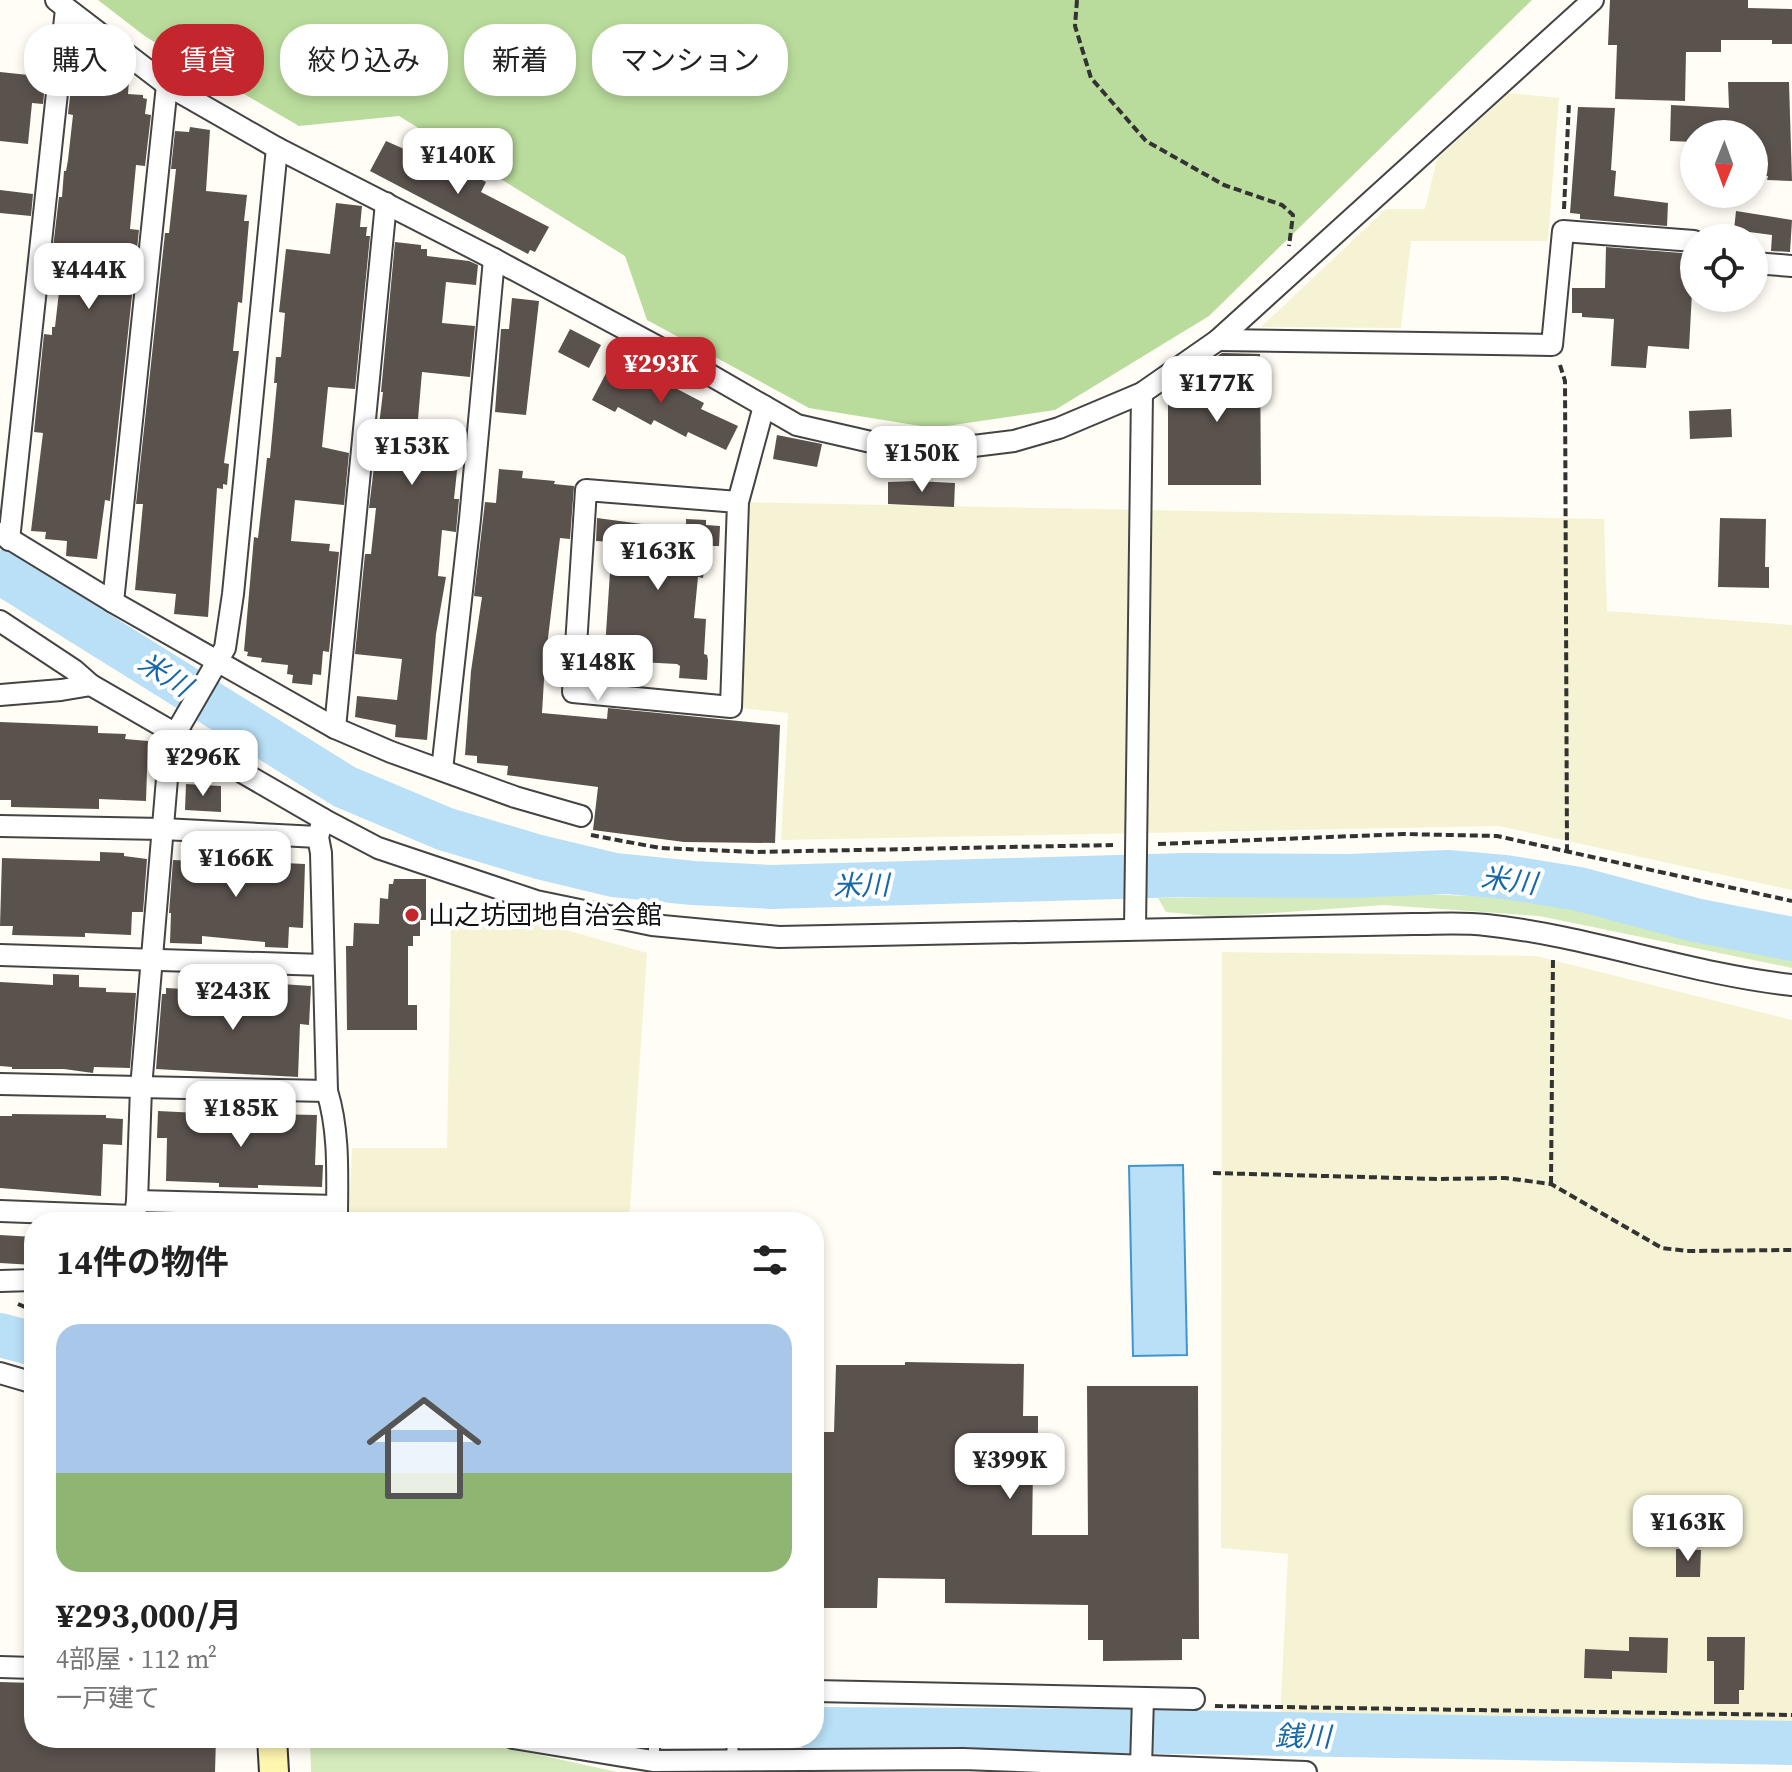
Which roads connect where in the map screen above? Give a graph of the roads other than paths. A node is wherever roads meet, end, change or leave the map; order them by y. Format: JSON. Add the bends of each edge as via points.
{"nodes":[{"id":1,"x":1593,"y":0,"type":"edge"},
{"id":2,"x":61,"y":5,"type":"edge"},
{"id":3,"x":152,"y":74,"type":"edge"},
{"id":4,"x":166,"y":96,"type":"edge"},
{"id":5,"x":186,"y":96,"type":"edge"},
{"id":6,"x":277,"y":148,"type":"junction"},
{"id":7,"x":386,"y":203,"type":"junction"},
{"id":8,"x":1680,"y":240,"type":"edge"},
{"id":9,"x":494,"y":259,"type":"junction"},
{"id":10,"x":1768,"y":264,"type":"edge"},
{"id":11,"x":1792,"y":266,"type":"edge"},
{"id":12,"x":1218,"y":340,"type":"junction"},
{"id":13,"x":1142,"y":393,"type":"junction"},
{"id":14,"x":764,"y":406,"type":"junction"},
{"id":15,"x":738,"y":502,"type":"junction"},
{"id":16,"x":5,"y":537,"type":"edge"},
{"id":17,"x":113,"y":602,"type":"junction"},
{"id":18,"x":0,"y":621,"type":"edge"},
{"id":19,"x":214,"y":668,"type":"junction"},
{"id":20,"x":91,"y":685,"type":"junction"},
{"id":21,"x":0,"y":695,"type":"edge"},
{"id":22,"x":177,"y":728,"type":"junction"},
{"id":23,"x":335,"y":728,"type":"junction"},
{"id":24,"x":442,"y":770,"type":"junction"},
{"id":25,"x":583,"y":825,"type":"road end"},
{"id":26,"x":0,"y":826,"type":"edge"},
{"id":27,"x":321,"y":828,"type":"junction"},
{"id":28,"x":163,"y":829,"type":"junction"},
{"id":29,"x":1135,"y":924,"type":"junction"},
{"id":30,"x":0,"y":955,"type":"edge"},
{"id":31,"x":151,"y":960,"type":"junction"},
{"id":32,"x":323,"y":965,"type":"junction"},
{"id":33,"x":1792,"y":985,"type":"edge"},
{"id":34,"x":0,"y":1084,"type":"edge"},
{"id":35,"x":141,"y":1088,"type":"junction"},
{"id":36,"x":327,"y":1091,"type":"junction"},
{"id":37,"x":0,"y":1211,"type":"edge"},
{"id":38,"x":68,"y":1212,"type":"edge"},
{"id":39,"x":135,"y":1212,"type":"edge"},
{"id":40,"x":337,"y":1212,"type":"edge"},
{"id":41,"x":24,"y":1280,"type":"edge"},
{"id":42,"x":0,"y":1281,"type":"edge"},
{"id":43,"x":0,"y":1373,"type":"edge"},
{"id":44,"x":24,"y":1380,"type":"edge"},
{"id":45,"x":0,"y":1667,"type":"edge"},
{"id":46,"x":24,"y":1668,"type":"edge"},
{"id":47,"x":824,"y":1691,"type":"edge"},
{"id":48,"x":1194,"y":1699,"type":"road end"},
{"id":49,"x":1143,"y":1704,"type":"junction"},
{"id":50,"x":273,"y":1748,"type":"edge"},
{"id":51,"x":733,"y":1748,"type":"edge"},
{"id":52,"x":654,"y":1749,"type":"edge"},
{"id":53,"x":732,"y":1760,"type":"junction"},
{"id":54,"x":1141,"y":1760,"type":"junction"},
{"id":55,"x":274,"y":1772,"type":"edge"},
{"id":56,"x":1306,"y":1772,"type":"edge"}],
"edges":[{"from":1,"to":12,"type":"street"},
{"from":2,"to":3,"type":"street"},
{"from":2,"to":16,"type":"street"},
{"from":4,"to":17,"type":"street"},
{"from":5,"to":6,"type":"street"},
{"from":6,"to":7,"type":"street"},
{"from":6,"to":19,"type":"street","via":[[233,594],[225,648]]},
{"from":7,"to":9,"type":"street"},
{"from":7,"to":23,"type":"street"},
{"from":8,"to":12,"type":"street","via":[[1563,231],[1552,345]]},
{"from":9,"to":14,"type":"street"},
{"from":9,"to":24,"type":"street"},
{"from":10,"to":11,"type":"street"},
{"from":12,"to":13,"type":"street"},
{"from":13,"to":14,"type":"street","via":[[1059,428],[1014,441],[949,449],[884,445],[797,425]]},
{"from":13,"to":29,"type":"street"},
{"from":14,"to":15,"type":"street"},
{"from":15,"to":15,"type":"street","via":[[731,707],[573,692],[586,490]]},
{"from":16,"to":17,"type":"street"},
{"from":17,"to":19,"type":"street"},
{"from":18,"to":20,"type":"street"},
{"from":19,"to":22,"type":"street"},
{"from":19,"to":23,"type":"street"},
{"from":20,"to":21,"type":"street"},
{"from":20,"to":22,"type":"street"},
{"from":22,"to":27,"type":"street"},
{"from":22,"to":28,"type":"street","via":[[170,743]]},
{"from":23,"to":24,"type":"street"},
{"from":24,"to":25,"type":"street"},
{"from":26,"to":28,"type":"street"},
{"from":27,"to":28,"type":"street"},
{"from":27,"to":29,"type":"street","via":[[536,901],[652,925],[779,937]]},
{"from":27,"to":32,"type":"street"},
{"from":28,"to":31,"type":"street"},
{"from":29,"to":33,"type":"street","via":[[1485,925]]},
{"from":30,"to":31,"type":"street"},
{"from":31,"to":32,"type":"street"},
{"from":31,"to":35,"type":"street"},
{"from":32,"to":36,"type":"street"},
{"from":34,"to":35,"type":"street"},
{"from":35,"to":36,"type":"street"},
{"from":35,"to":39,"type":"street"},
{"from":36,"to":40,"type":"street","via":[[337,1147]]},
{"from":37,"to":38,"type":"street"},
{"from":41,"to":42,"type":"street"},
{"from":43,"to":44,"type":"street"},
{"from":45,"to":46,"type":"street"},
{"from":47,"to":49,"type":"street"},
{"from":48,"to":49,"type":"street"},
{"from":49,"to":54,"type":"street"},
{"from":50,"to":55,"type":"street"},
{"from":51,"to":53,"type":"lane"},
{"from":52,"to":53,"type":"street"},
{"from":53,"to":54,"type":"street"},
{"from":54,"to":56,"type":"street"}]}
